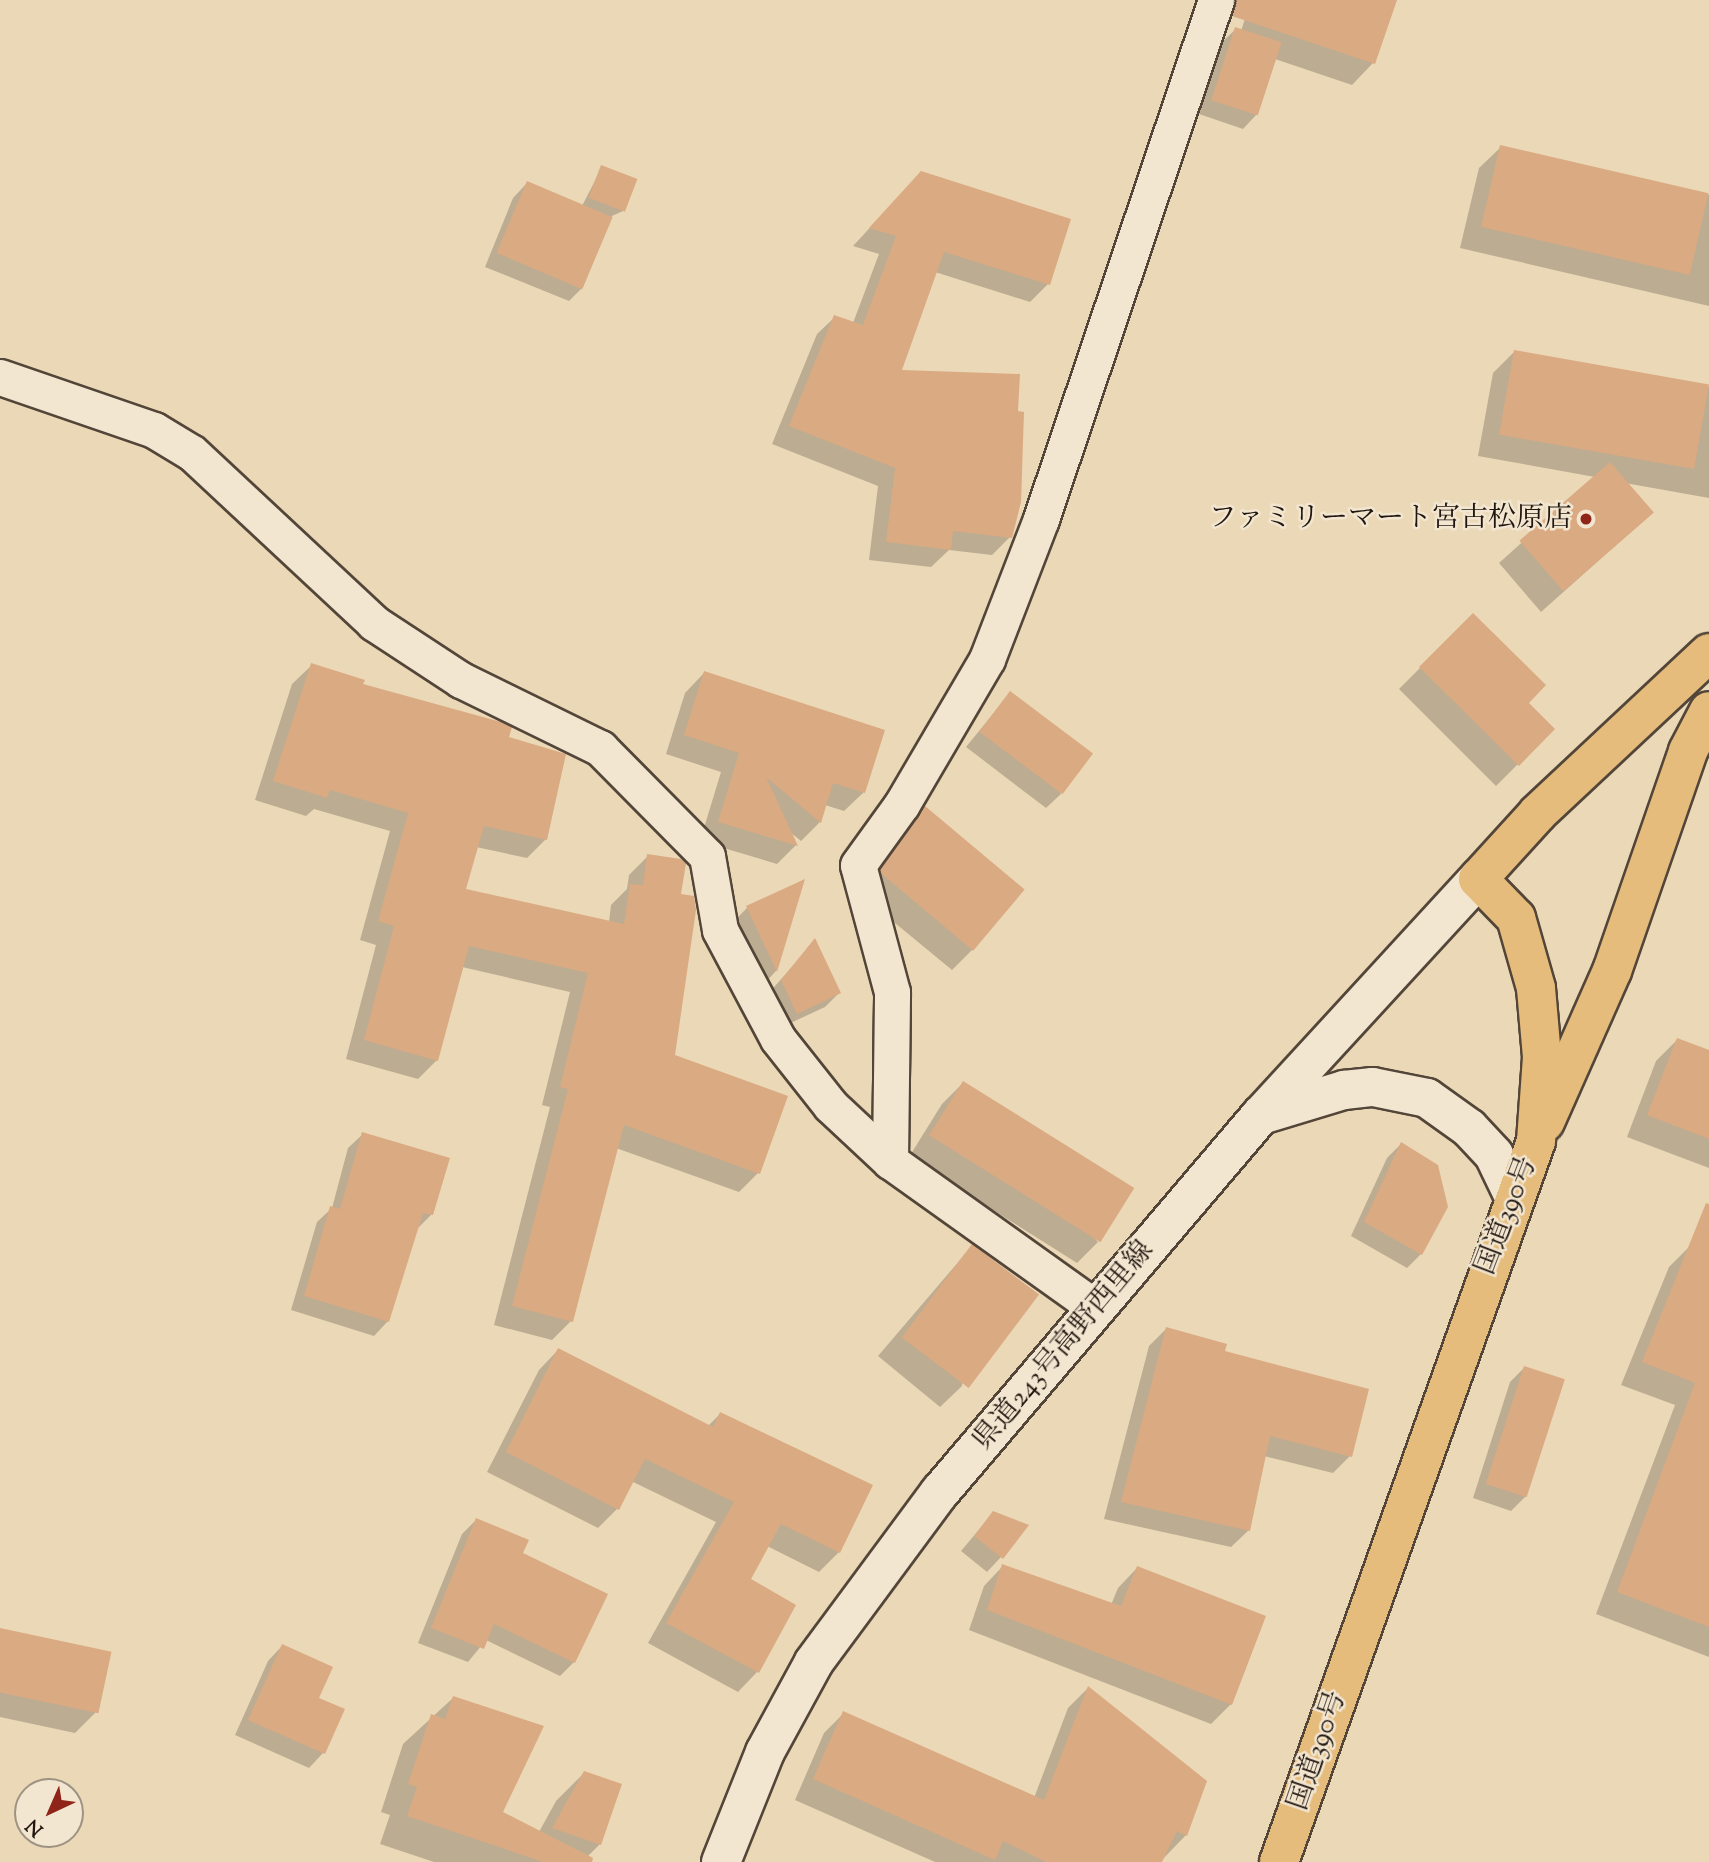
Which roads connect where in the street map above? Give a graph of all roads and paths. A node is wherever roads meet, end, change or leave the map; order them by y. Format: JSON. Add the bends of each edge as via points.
{"nodes":[{"id":1,"x":1216,"y":0,"type":"edge"},
{"id":2,"x":0,"y":377,"type":"edge"},
{"id":3,"x":1709,"y":653,"type":"edge"},
{"id":4,"x":1709,"y":711,"type":"edge"},
{"id":5,"x":1478,"y":878,"type":"junction"},
{"id":6,"x":1261,"y":1115,"type":"junction"},
{"id":7,"x":1536,"y":1141,"type":"junction"},
{"id":8,"x":890,"y":1161,"type":"junction"},
{"id":9,"x":1514,"y":1197,"type":"junction"},
{"id":10,"x":1095,"y":1307,"type":"junction"},
{"id":11,"x":721,"y":1862,"type":"edge"},
{"id":12,"x":1279,"y":1862,"type":"edge"}],
"edges":[{"from":1,"to":8,"type":"street","via":[[1041,519],[987,659],[902,804],[858,864],[892,992]]},
{"from":2,"to":8,"type":"street","via":[[154,430],[192,453],[374,623],[461,680],[600,748],[707,856],[720,930],[778,1039],[831,1105]]},
{"from":3,"to":5,"type":"highway","via":[[1548,804]]},
{"from":4,"to":7,"type":"highway","via":[[1688,751],[1612,971]]},
{"from":5,"to":6,"type":"main road","name":"県道243号高野西里線"},
{"from":5,"to":7,"type":"highway","name":"国道390号","via":[[1516,918],[1536,988],[1542,1057]]},
{"from":6,"to":9,"type":"main road","via":[[1345,1090],[1373,1087],[1427,1098],[1469,1128],[1494,1155]]},
{"from":6,"to":10,"type":"main road","name":"県道243号高野西里線"},
{"from":7,"to":9,"type":"highway","name":"国道390号"},
{"from":8,"to":10,"type":"street"},
{"from":9,"to":12,"type":"highway","name":"国道390号"},
{"from":10,"to":11,"type":"main road","name":"県道243号高野西里線","via":[[940,1492],[814,1662],[765,1752]]}]}
